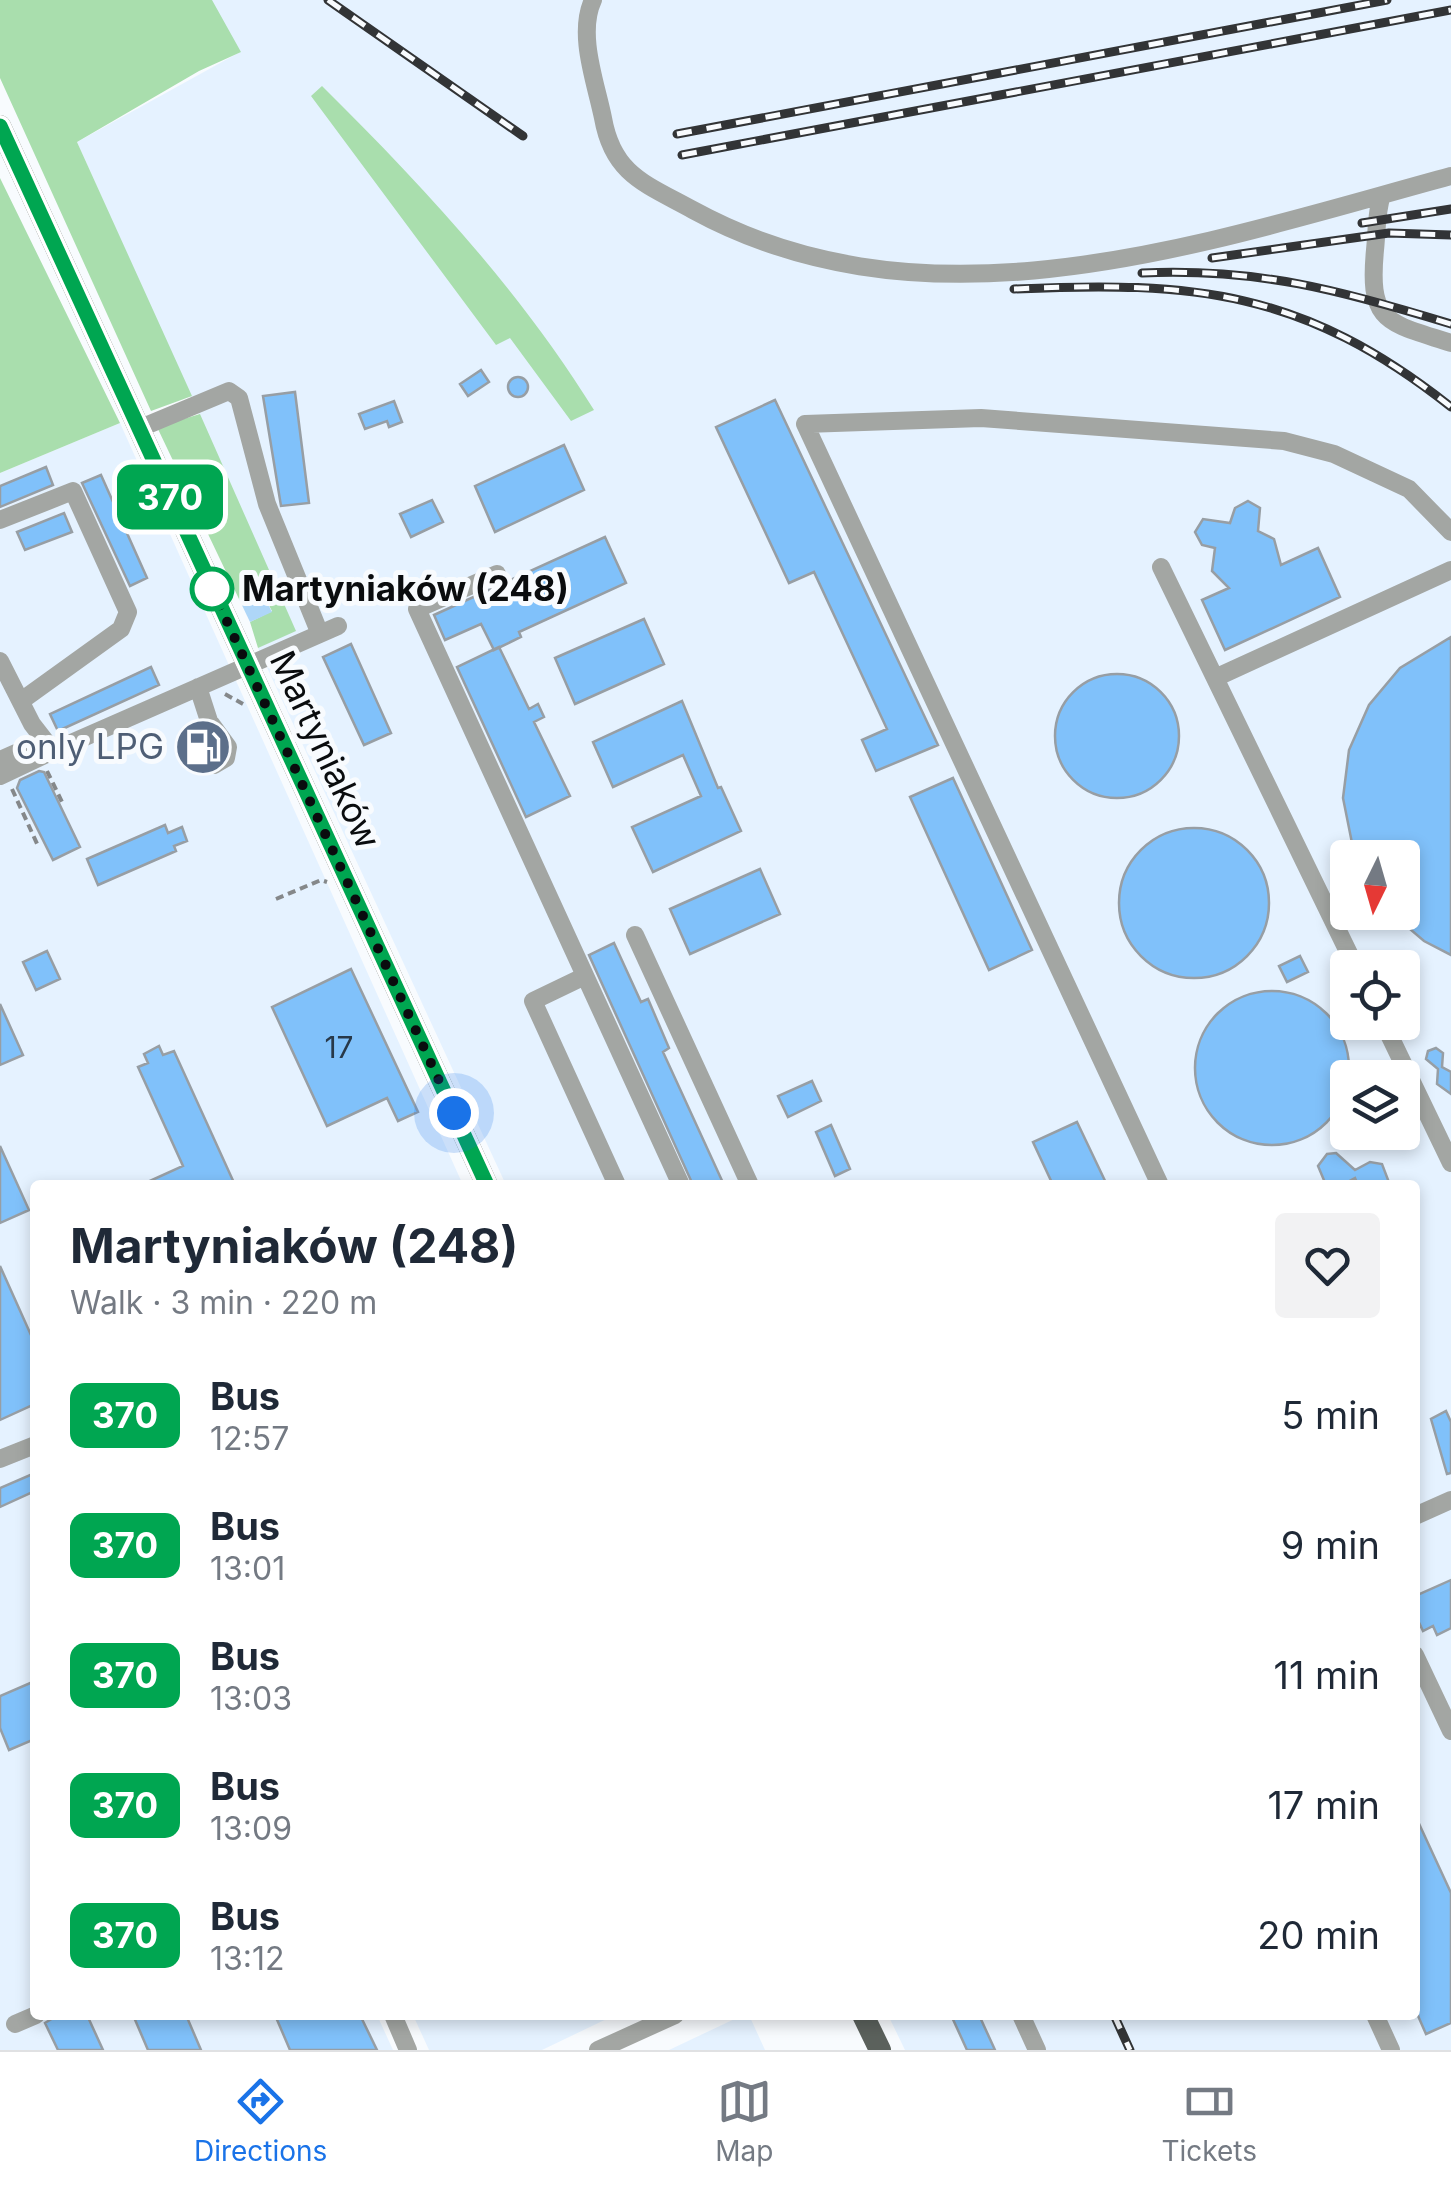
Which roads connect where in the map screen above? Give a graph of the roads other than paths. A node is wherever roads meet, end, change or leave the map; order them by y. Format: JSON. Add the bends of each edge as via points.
{"nodes":[{"id":1,"x":591,"y":0,"type":"edge"},
{"id":2,"x":0,"y":126,"type":"edge"},
{"id":3,"x":1451,"y":176,"type":"edge"},
{"id":4,"x":1382,"y":195,"type":"junction"},
{"id":5,"x":1451,"y":342,"type":"edge"},
{"id":6,"x":138,"y":428,"type":"junction"},
{"id":7,"x":0,"y":520,"type":"edge"},
{"id":8,"x":1451,"y":532,"type":"edge"},
{"id":9,"x":1161,"y":567,"type":"dead end"},
{"id":10,"x":1451,"y":570,"type":"edge"},
{"id":11,"x":497,"y":574,"type":"dead end"},
{"id":12,"x":338,"y":626,"type":"dead end"},
{"id":13,"x":320,"y":634,"type":"junction"},
{"id":14,"x":0,"y":661,"type":"edge"},
{"id":15,"x":248,"y":665,"type":"junction"},
{"id":16,"x":1216,"y":678,"type":"junction"},
{"id":17,"x":198,"y":688,"type":"junction"},
{"id":18,"x":20,"y":701,"type":"junction"},
{"id":19,"x":210,"y":721,"type":"dead end"},
{"id":20,"x":53,"y":751,"type":"junction"},
{"id":21,"x":0,"y":760,"type":"edge"},
{"id":22,"x":6,"y":780,"type":"edge"},
{"id":23,"x":635,"y":936,"type":"dead end"},
{"id":24,"x":1347,"y":950,"type":"edge"},
{"id":25,"x":585,"y":976,"type":"junction"},
{"id":26,"x":1392,"y":1040,"type":"edge"},
{"id":27,"x":1451,"y":1162,"type":"edge"},
{"id":28,"x":485,"y":1180,"type":"edge"},
{"id":29,"x":615,"y":1180,"type":"edge"},
{"id":30,"x":679,"y":1180,"type":"edge"},
{"id":31,"x":748,"y":1180,"type":"edge"},
{"id":32,"x":1158,"y":1180,"type":"edge"},
{"id":33,"x":30,"y":1447,"type":"edge"},
{"id":34,"x":0,"y":1459,"type":"edge"},
{"id":35,"x":1451,"y":1500,"type":"edge"},
{"id":36,"x":1420,"y":1514,"type":"edge"},
{"id":37,"x":1420,"y":1666,"type":"edge"},
{"id":38,"x":1451,"y":1731,"type":"edge"},
{"id":39,"x":30,"y":2018,"type":"edge"},
{"id":40,"x":395,"y":2020,"type":"edge"},
{"id":41,"x":663,"y":2020,"type":"edge"},
{"id":42,"x":866,"y":2020,"type":"edge"},
{"id":43,"x":1023,"y":2020,"type":"edge"},
{"id":44,"x":1376,"y":2020,"type":"edge"},
{"id":45,"x":15,"y":2024,"type":"dead end"},
{"id":46,"x":408,"y":2050,"type":"edge"},
{"id":47,"x":598,"y":2050,"type":"edge"},
{"id":48,"x":880,"y":2050,"type":"edge"},
{"id":49,"x":1037,"y":2050,"type":"edge"},
{"id":50,"x":1391,"y":2050,"type":"edge"}],
"edges":[{"from":1,"to":4,"type":"street","via":[[586,25],[615,159],[642,182],[710,219],[819,260],[902,274],[1022,271],[1197,244]]},
{"from":2,"to":6,"type":"main road","name":"Martyniaków"},
{"from":3,"to":4,"type":"street"},
{"from":4,"to":5,"type":"street","via":[[1372,286],[1377,309],[1391,323]]},
{"from":6,"to":13,"type":"street","via":[[229,391],[239,398],[267,504]]},
{"from":6,"to":15,"type":"main road","name":"Martyniaków"},
{"from":7,"to":18,"type":"street","via":[[73,491],[128,612],[121,629]]},
{"from":8,"to":32,"type":"street","via":[[1410,489],[1334,454],[1284,440],[981,418],[805,424]]},
{"from":9,"to":16,"type":"street"},
{"from":10,"to":16,"type":"street"},
{"from":11,"to":25,"type":"street","via":[[417,610]]},
{"from":12,"to":13,"type":"street"},
{"from":13,"to":15,"type":"street"},
{"from":14,"to":18,"type":"street"},
{"from":15,"to":17,"type":"street"},
{"from":15,"to":28,"type":"main road","name":"Martyniaków"},
{"from":16,"to":24,"type":"street"},
{"from":17,"to":19,"type":"street"},
{"from":17,"to":20,"type":"street"},
{"from":18,"to":20,"type":"street"},
{"from":20,"to":21,"type":"street"},
{"from":20,"to":22,"type":"street"},
{"from":23,"to":31,"type":"street"},
{"from":25,"to":29,"type":"street","via":[[533,1001]]},
{"from":25,"to":30,"type":"street"},
{"from":26,"to":27,"type":"street"},
{"from":33,"to":34,"type":"street"},
{"from":35,"to":36,"type":"street"},
{"from":37,"to":38,"type":"street"},
{"from":39,"to":45,"type":"street"},
{"from":40,"to":46,"type":"street"},
{"from":41,"to":47,"type":"street"},
{"from":42,"to":48,"type":"main road"},
{"from":43,"to":49,"type":"street"},
{"from":44,"to":50,"type":"street"}]}
